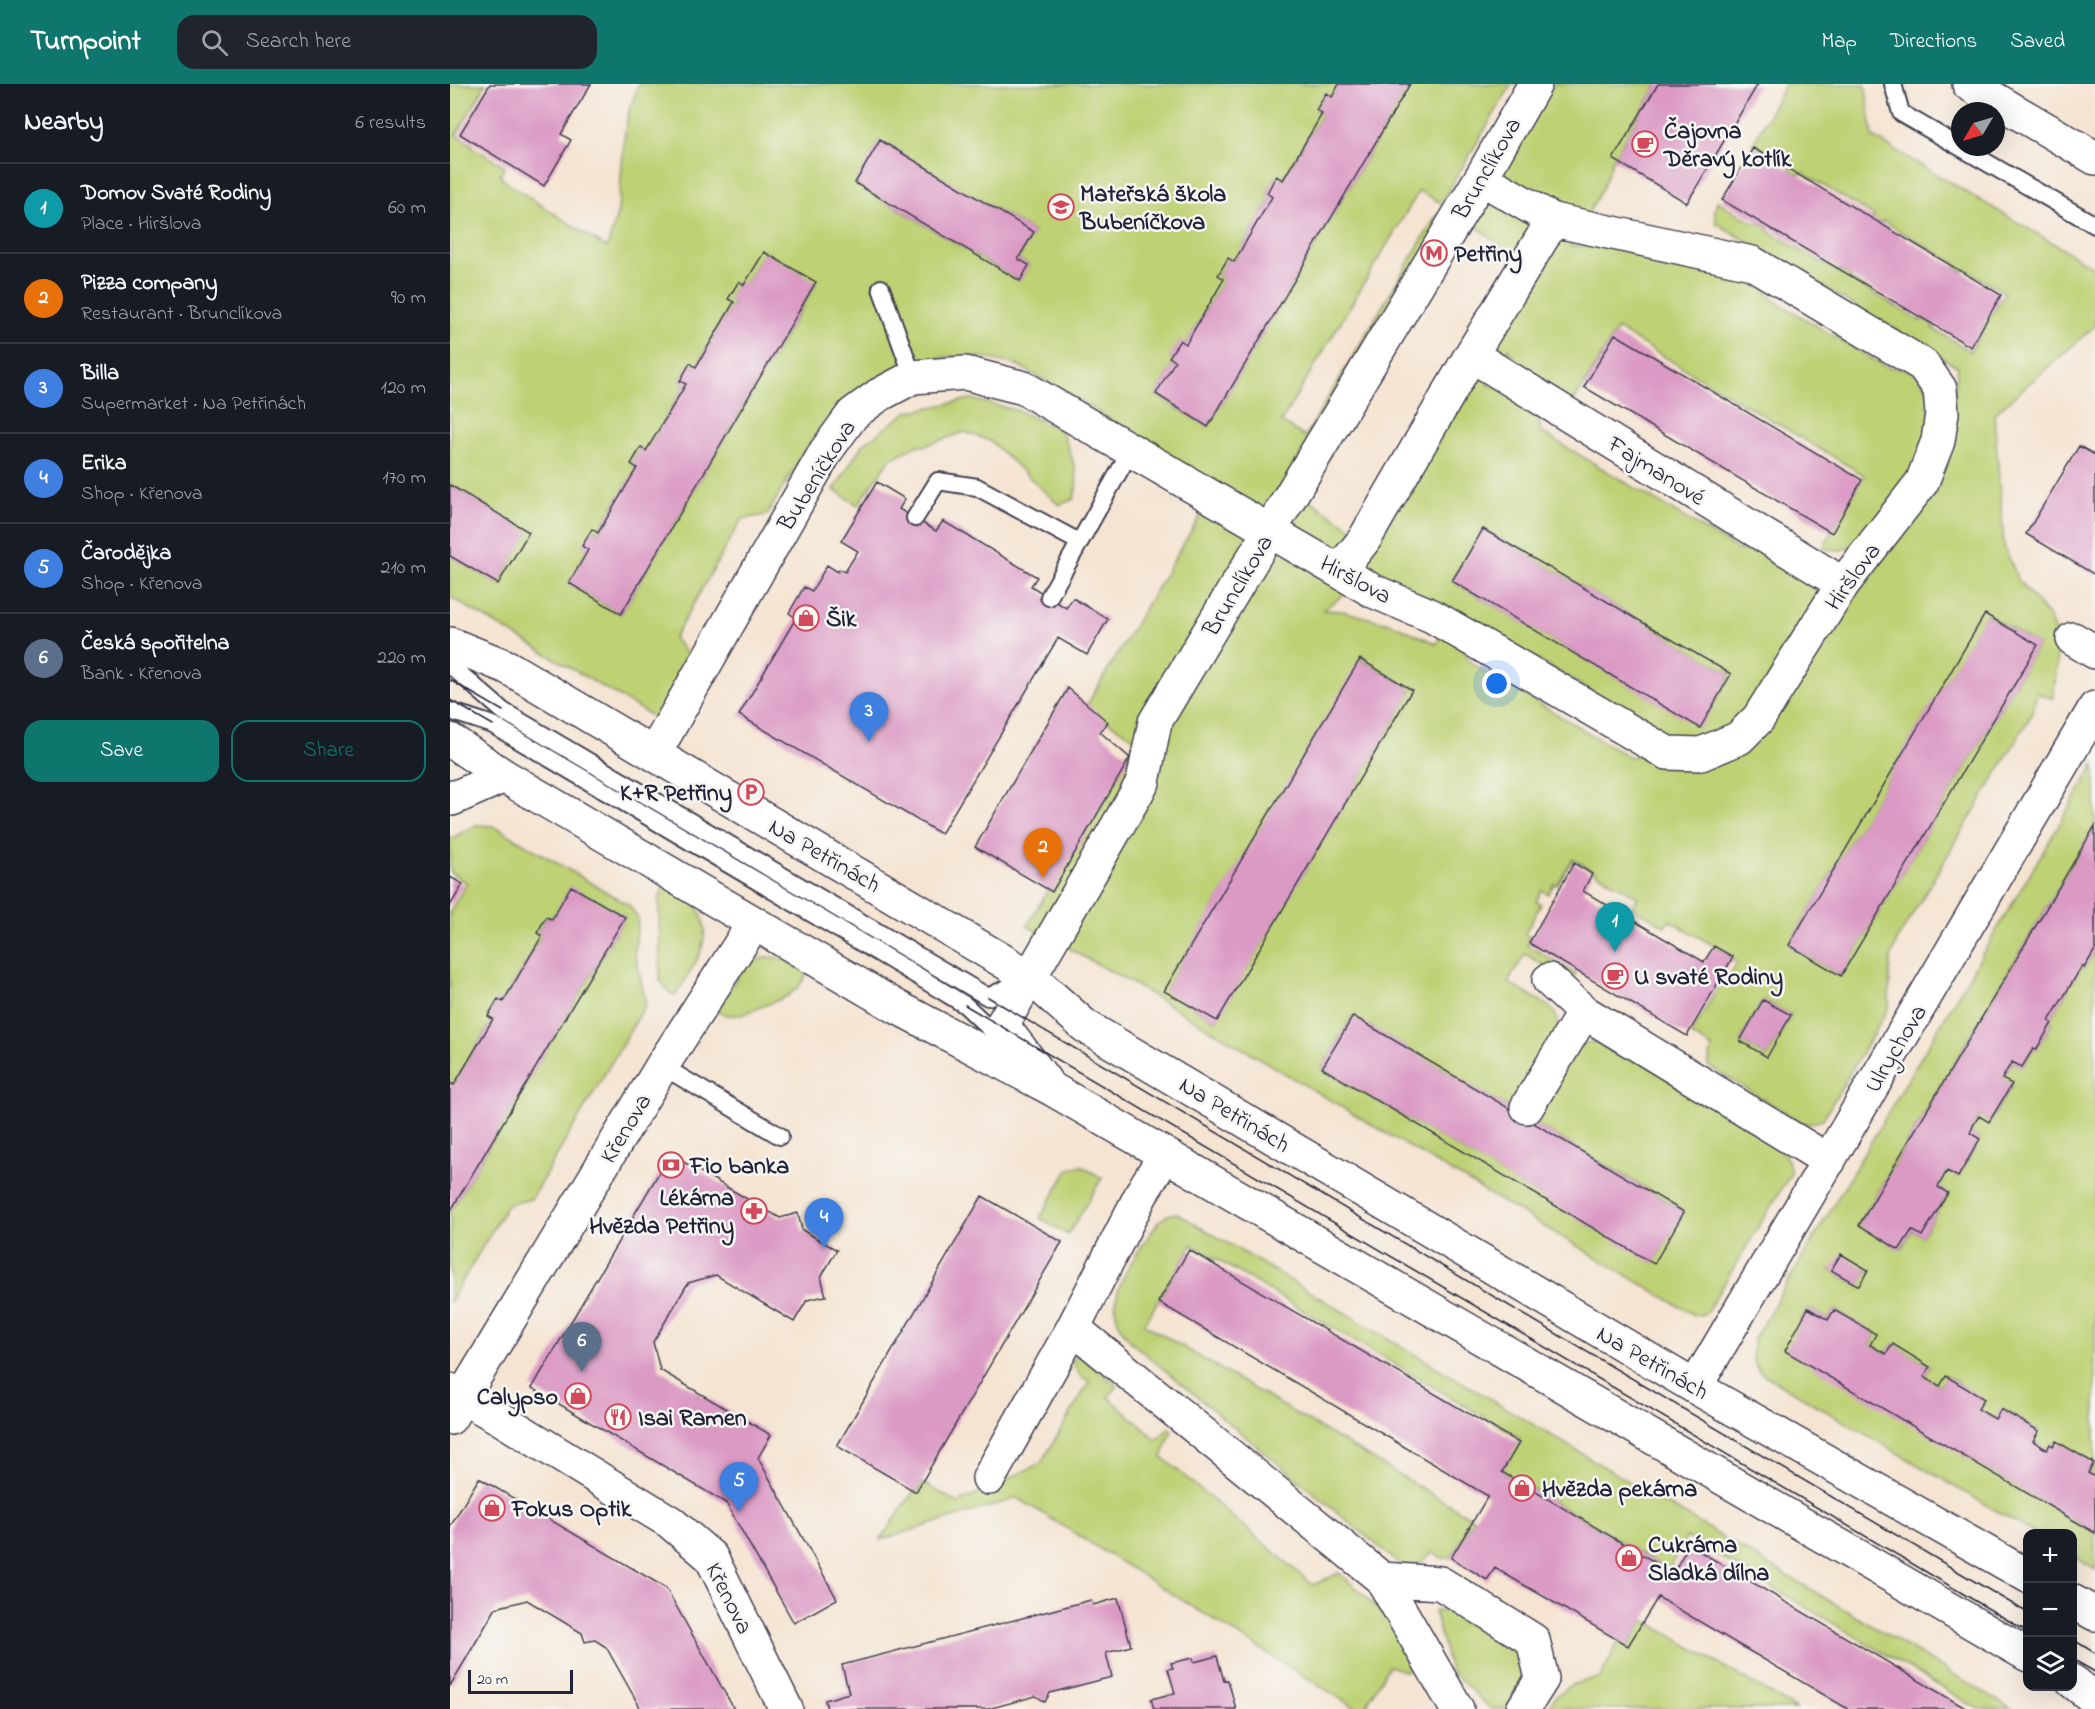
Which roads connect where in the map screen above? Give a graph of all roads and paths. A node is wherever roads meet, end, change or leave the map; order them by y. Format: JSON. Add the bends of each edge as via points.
{"nodes":[{"id":1,"x":1535,"y":84,"type":"edge"},
{"id":2,"x":1893,"y":84,"type":"edge"},
{"id":3,"x":1973,"y":85,"type":"edge"},
{"id":4,"x":2095,"y":158,"type":"edge"},
{"id":5,"x":1481,"y":178,"type":"junction"},
{"id":6,"x":1553,"y":220,"type":"junction"},
{"id":7,"x":2095,"y":225,"type":"edge"},
{"id":8,"x":881,"y":288,"type":"dead end"},
{"id":9,"x":1471,"y":355,"type":"junction"},
{"id":10,"x":913,"y":378,"type":"junction"},
{"id":11,"x":1131,"y":450,"type":"junction"},
{"id":12,"x":915,"y":518,"type":"dead end"},
{"id":13,"x":1269,"y":530,"type":"junction"},
{"id":14,"x":1079,"y":542,"type":"junction"},
{"id":15,"x":1339,"y":571,"type":"junction"},
{"id":16,"x":1843,"y":584,"type":"junction"},
{"id":17,"x":1049,"y":597,"type":"dead end"},
{"id":18,"x":450,"y":644,"type":"edge"},
{"id":19,"x":450,"y":665,"type":"edge"},
{"id":20,"x":2095,"y":708,"type":"edge"},
{"id":21,"x":450,"y":711,"type":"edge"},
{"id":22,"x":450,"y":740,"type":"edge"},
{"id":23,"x":654,"y":754,"type":"junction"},
{"id":24,"x":504,"y":776,"type":"junction"},
{"id":25,"x":450,"y":797,"type":"edge"},
{"id":26,"x":754,"y":922,"type":"junction"},
{"id":27,"x":1030,"y":977,"type":"junction"},
{"id":28,"x":1549,"y":980,"type":"dead end"},
{"id":29,"x":1584,"y":1012,"type":"junction"},
{"id":30,"x":662,"y":1066,"type":"junction"},
{"id":31,"x":1052,"y":1089,"type":"junction"},
{"id":32,"x":1527,"y":1107,"type":"dead end"},
{"id":33,"x":780,"y":1136,"type":"dead end"},
{"id":34,"x":1165,"y":1155,"type":"junction"},
{"id":35,"x":1828,"y":1161,"type":"junction"},
{"id":36,"x":1073,"y":1328,"type":"junction"},
{"id":37,"x":1695,"y":1387,"type":"junction"},
{"id":38,"x":454,"y":1402,"type":"edge"},
{"id":39,"x":989,"y":1478,"type":"dead end"},
{"id":40,"x":2023,"y":1573,"type":"edge"},
{"id":41,"x":1382,"y":1579,"type":"junction"},
{"id":42,"x":2077,"y":1603,"type":"edge"},
{"id":43,"x":2095,"y":1614,"type":"edge"},
{"id":44,"x":2023,"y":1652,"type":"edge"},
{"id":45,"x":2077,"y":1684,"type":"edge"},
{"id":46,"x":2095,"y":1699,"type":"edge"},
{"id":47,"x":786,"y":1709,"type":"edge"},
{"id":48,"x":1457,"y":1709,"type":"edge"},
{"id":49,"x":1523,"y":1709,"type":"edge"}],
"edges":[{"from":1,"to":5,"type":"street","name":"Brunclíkova"},
{"from":2,"to":7,"type":"lane","via":[[1901,113]]},
{"from":3,"to":4,"type":"street"},
{"from":5,"to":6,"type":"street","name":"Hiršlova"},
{"from":5,"to":13,"type":"street","name":"Brunclíkova"},
{"from":6,"to":9,"type":"street"},
{"from":6,"to":16,"type":"street","name":"Hiršlova","via":[[1752,263],[1923,365],[1940,389],[1938,441],[1922,482]]},
{"from":8,"to":10,"type":"lane"},
{"from":9,"to":15,"type":"street","via":[[1364,540]]},
{"from":9,"to":16,"type":"street","name":"Fajmanové"},
{"from":10,"to":11,"type":"street","name":"Bubeníčkova","via":[[965,373],[1024,388]]},
{"from":10,"to":23,"type":"street","name":"Bubeníčkova","via":[[853,414],[826,451]]},
{"from":11,"to":13,"type":"street","name":"Bubeníčkova"},
{"from":11,"to":14,"type":"lane"},
{"from":12,"to":14,"type":"lane","via":[[938,481],[976,487]]},
{"from":13,"to":15,"type":"street","name":"Hiršlova"},
{"from":13,"to":27,"type":"street","name":"Brunclíkova","via":[[1155,722],[1143,782]]},
{"from":14,"to":17,"type":"lane"},
{"from":15,"to":16,"type":"street","name":"Hiršlova","via":[[1432,616],[1667,753],[1701,754],[1738,738],[1758,719]]},
{"from":18,"to":23,"type":"street","name":"Na Petřinách","via":[[507,667]]},
{"from":19,"to":27,"type":"lane","via":[[502,711],[988,997]]},
{"from":20,"to":35,"type":"street","name":"Ulrychova"},
{"from":21,"to":31,"type":"lane","via":[[493,725],[965,1005]]},
{"from":22,"to":24,"type":"street"},
{"from":23,"to":27,"type":"street","name":"Na Petřinách"},
{"from":24,"to":25,"type":"street"},
{"from":24,"to":26,"type":"street"},
{"from":26,"to":30,"type":"street","name":"Křenova"},
{"from":26,"to":31,"type":"street","via":[[897,1007]]},
{"from":27,"to":31,"type":"street","name":"Brunclíkova","via":[[1002,1025]]},
{"from":27,"to":37,"type":"street","name":"Na Petřinách","via":[[1085,1026]]},
{"from":28,"to":29,"type":"street"},
{"from":29,"to":32,"type":"street"},
{"from":29,"to":35,"type":"street"},
{"from":30,"to":33,"type":"lane"},
{"from":30,"to":38,"type":"street","name":"Křenova"},
{"from":31,"to":34,"type":"street"},
{"from":34,"to":36,"type":"street"},
{"from":34,"to":44,"type":"street"},
{"from":35,"to":37,"type":"street","name":"Ulrychova"},
{"from":36,"to":39,"type":"street"},
{"from":36,"to":41,"type":"street"},
{"from":37,"to":40,"type":"street","name":"Na Petřinách"},
{"from":38,"to":47,"type":"street","name":"Křenova","via":[[498,1417],[670,1522],[711,1557]]},
{"from":41,"to":48,"type":"street"},
{"from":41,"to":49,"type":"street","via":[[1440,1583],[1533,1640],[1542,1679]]},
{"from":42,"to":43,"type":"street"},
{"from":45,"to":46,"type":"street"}]}
